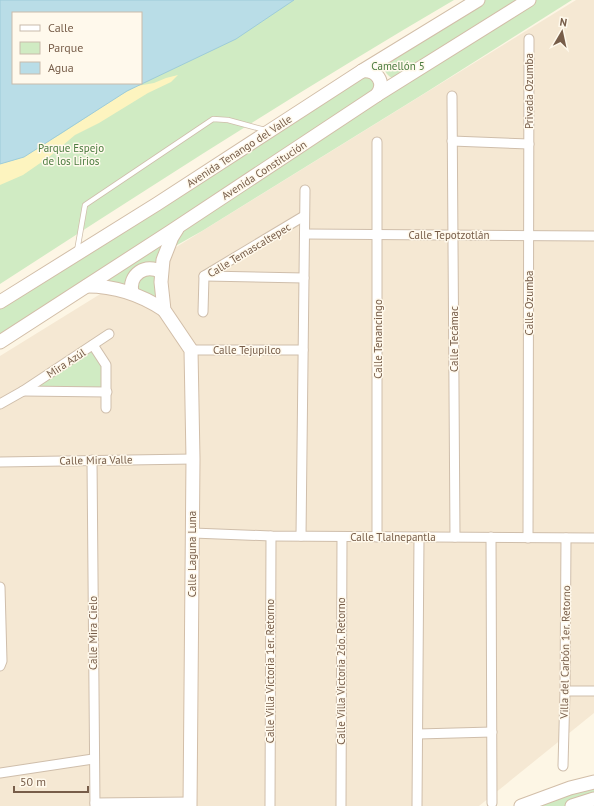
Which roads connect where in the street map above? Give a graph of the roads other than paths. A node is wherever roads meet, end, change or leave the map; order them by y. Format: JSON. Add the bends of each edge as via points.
{"nodes":[{"id":1,"x":478,"y":0,"type":"edge"},
{"id":2,"x":529,"y":0,"type":"edge"},
{"id":3,"x":529,"y":39,"type":"dead end"},
{"id":4,"x":386,"y":56,"type":"junction"},
{"id":5,"x":362,"y":71,"type":"junction"},
{"id":6,"x":402,"y":80,"type":"junction"},
{"id":7,"x":377,"y":96,"type":"junction"},
{"id":8,"x":452,"y":96,"type":"dead end"},
{"id":9,"x":271,"y":131,"type":"junction"},
{"id":10,"x":452,"y":141,"type":"junction"},
{"id":11,"x":377,"y":142,"type":"dead end"},
{"id":12,"x":529,"y":144,"type":"junction"},
{"id":13,"x":305,"y":190,"type":"dead end"},
{"id":14,"x":304,"y":216,"type":"junction"},
{"id":15,"x":178,"y":227,"type":"junction"},
{"id":16,"x":305,"y":234,"type":"junction"},
{"id":17,"x":378,"y":235,"type":"junction"},
{"id":18,"x":454,"y":235,"type":"junction"},
{"id":19,"x":529,"y":236,"type":"junction"},
{"id":20,"x":594,"y":236,"type":"edge"},
{"id":21,"x":76,"y":255,"type":"junction"},
{"id":22,"x":161,"y":272,"type":"junction"},
{"id":23,"x":204,"y":276,"type":"junction"},
{"id":24,"x":304,"y":278,"type":"junction"},
{"id":25,"x":87,"y":286,"type":"junction"},
{"id":26,"x":132,"y":293,"type":"junction"},
{"id":27,"x":0,"y":302,"type":"edge"},
{"id":28,"x":164,"y":310,"type":"junction"},
{"id":29,"x":203,"y":312,"type":"dead end"},
{"id":30,"x":109,"y":334,"type":"dead end"},
{"id":31,"x":0,"y":342,"type":"edge"},
{"id":32,"x":93,"y":345,"type":"junction"},
{"id":33,"x":191,"y":350,"type":"junction"},
{"id":34,"x":303,"y":350,"type":"junction"},
{"id":35,"x":22,"y":391,"type":"junction"},
{"id":36,"x":107,"y":392,"type":"junction"},
{"id":37,"x":0,"y":404,"type":"edge"},
{"id":38,"x":106,"y":408,"type":"dead end"},
{"id":39,"x":193,"y":459,"type":"junction"},
{"id":40,"x":92,"y":460,"type":"junction"},
{"id":41,"x":0,"y":462,"type":"edge"},
{"id":42,"x":193,"y":533,"type":"junction"},
{"id":43,"x":271,"y":536,"type":"junction"},
{"id":44,"x":301,"y":536,"type":"junction"},
{"id":45,"x":342,"y":536,"type":"junction"},
{"id":46,"x":377,"y":537,"type":"junction"},
{"id":47,"x":419,"y":537,"type":"junction"},
{"id":48,"x":455,"y":537,"type":"junction"},
{"id":49,"x":491,"y":537,"type":"junction"},
{"id":50,"x":528,"y":538,"type":"junction"},
{"id":51,"x":566,"y":538,"type":"junction"},
{"id":52,"x":594,"y":538,"type":"edge"},
{"id":53,"x":0,"y":587,"type":"edge"},
{"id":54,"x":0,"y":666,"type":"edge"},
{"id":55,"x":565,"y":691,"type":"junction"},
{"id":56,"x":594,"y":691,"type":"edge"},
{"id":57,"x":492,"y":732,"type":"junction"},
{"id":58,"x":418,"y":734,"type":"junction"},
{"id":59,"x":93,"y":759,"type":"junction"},
{"id":60,"x":563,"y":766,"type":"dead end"},
{"id":61,"x":0,"y":773,"type":"edge"},
{"id":62,"x":594,"y":782,"type":"edge"},
{"id":63,"x":594,"y":799,"type":"edge"},
{"id":64,"x":492,"y":803,"type":"dead end"},
{"id":65,"x":95,"y":804,"type":"edge"},
{"id":66,"x":190,"y":804,"type":"edge"},
{"id":67,"x":270,"y":806,"type":"edge"},
{"id":68,"x":341,"y":806,"type":"edge"},
{"id":69,"x":417,"y":806,"type":"edge"},
{"id":70,"x":521,"y":806,"type":"edge"},
{"id":71,"x":572,"y":806,"type":"edge"}],
"edges":[{"from":1,"to":4,"type":"main road","name":"Avenida Tenango del Valle"},
{"from":2,"to":6,"type":"main road","name":"Avenida Constitución"},
{"from":3,"to":12,"type":"street","name":"Privada Ozumba"},
{"from":4,"to":5,"type":"main road","name":"Avenida Tenango del Valle"},
{"from":4,"to":6,"type":"main road","via":[[383,63],[386,74],[393,80]]},
{"from":5,"to":7,"type":"main road","via":[[370,71],[379,79],[381,88]]},
{"from":5,"to":9,"type":"main road","name":"Avenida Tenango del Valle"},
{"from":6,"to":7,"type":"main road","name":"Avenida Constitución"},
{"from":7,"to":15,"type":"main road","name":"Avenida Constitución"},
{"from":8,"to":10,"type":"street","name":"Calle Tecámac"},
{"from":9,"to":21,"type":"main road","name":"Avenida Tenango del Valle"},
{"from":9,"to":21,"type":"lane","via":[[228,120],[213,119],[85,205]]},
{"from":10,"to":12,"type":"street"},
{"from":10,"to":18,"type":"street","name":"Calle Tecámac"},
{"from":11,"to":17,"type":"street","name":"Calle Tenancingo"},
{"from":12,"to":19,"type":"street","name":"Calle Ozumba"},
{"from":13,"to":14,"type":"street"},
{"from":14,"to":16,"type":"street","name":"Calle Temascaltepec"},
{"from":14,"to":23,"type":"street","name":"Calle Temascaltepec"},
{"from":15,"to":22,"type":"main road","via":[[167,249]]},
{"from":15,"to":25,"type":"main road","name":"Avenida Constitución"},
{"from":16,"to":17,"type":"street","name":"Calle Tepotzotlán"},
{"from":16,"to":24,"type":"street","name":"Calle Temascaltepec"},
{"from":17,"to":18,"type":"street","name":"Calle Tepotzotlán"},
{"from":17,"to":46,"type":"street","name":"Calle Tenancingo"},
{"from":18,"to":19,"type":"street","name":"Calle Tepotzotlán"},
{"from":18,"to":48,"type":"street","name":"Calle Tecámac"},
{"from":19,"to":20,"type":"street","name":"Calle Tepotzotlán"},
{"from":19,"to":50,"type":"street","name":"Calle Ozumba"},
{"from":21,"to":27,"type":"main road","name":"Avenida Tenango del Valle"},
{"from":22,"to":26,"type":"main road","via":[[148,268],[139,272],[131,283]]},
{"from":22,"to":28,"type":"main road"},
{"from":23,"to":24,"type":"street","name":"Calle Temascaltepec"},
{"from":23,"to":29,"type":"street"},
{"from":24,"to":34,"type":"street","name":"Calle Temascaltepec"},
{"from":25,"to":26,"type":"main road","via":[[110,287]]},
{"from":25,"to":31,"type":"main road","name":"Avenida Constitución"},
{"from":26,"to":28,"type":"main road"},
{"from":28,"to":33,"type":"main road"},
{"from":30,"to":32,"type":"street","name":"Mira Azúl"},
{"from":32,"to":35,"type":"street","name":"Mira Azúl"},
{"from":32,"to":36,"type":"street","via":[[106,366]]},
{"from":33,"to":34,"type":"street","name":"Calle Tejupilco"},
{"from":33,"to":39,"type":"main road","name":"Calle Laguna Luna"},
{"from":34,"to":44,"type":"street","name":"Calle Temascaltepec"},
{"from":35,"to":36,"type":"street","name":"Mira Azúl"},
{"from":35,"to":37,"type":"street","name":"Mira Azúl"},
{"from":36,"to":38,"type":"street"},
{"from":39,"to":40,"type":"street","name":"Calle Mira Valle"},
{"from":39,"to":42,"type":"main road","name":"Calle Laguna Luna"},
{"from":40,"to":41,"type":"street","name":"Calle Mira Valle"},
{"from":40,"to":59,"type":"street","name":"Calle Mira Cielo"},
{"from":42,"to":43,"type":"street","name":"Calle Tlalnepantla"},
{"from":42,"to":66,"type":"main road","name":"Calle Laguna Luna"},
{"from":43,"to":44,"type":"street","name":"Calle Tlalnepantla"},
{"from":43,"to":67,"type":"street","name":"Calle Villa Victoria 1er. Retorno"},
{"from":44,"to":45,"type":"street","name":"Calle Tlalnepantla"},
{"from":45,"to":46,"type":"street","name":"Calle Tlalnepantla"},
{"from":45,"to":68,"type":"street","name":"Calle Villa Victoria 2do. Retorno"},
{"from":46,"to":47,"type":"street","name":"Calle Tlalnepantla"},
{"from":47,"to":48,"type":"street","name":"Calle Tlalnepantla"},
{"from":47,"to":58,"type":"street"},
{"from":48,"to":49,"type":"street","name":"Calle Tlalnepantla"},
{"from":49,"to":50,"type":"street","name":"Calle Tlalnepantla"},
{"from":49,"to":57,"type":"street"},
{"from":50,"to":51,"type":"street","name":"Calle Tlalnepantla"},
{"from":51,"to":52,"type":"street","name":"Calle Tlalnepantla"},
{"from":51,"to":55,"type":"street","name":"Villa del Carbón 1er. Retorno"},
{"from":53,"to":54,"type":"street"},
{"from":55,"to":56,"type":"street"},
{"from":55,"to":60,"type":"street","name":"Villa del Carbón 1er. Retorno"},
{"from":57,"to":58,"type":"street"},
{"from":57,"to":64,"type":"street"},
{"from":58,"to":69,"type":"street"},
{"from":59,"to":61,"type":"street"},
{"from":59,"to":65,"type":"street","name":"Calle Mira Cielo"},
{"from":62,"to":70,"type":"main road"},
{"from":63,"to":71,"type":"main road"},
{"from":65,"to":66,"type":"street"}]}
